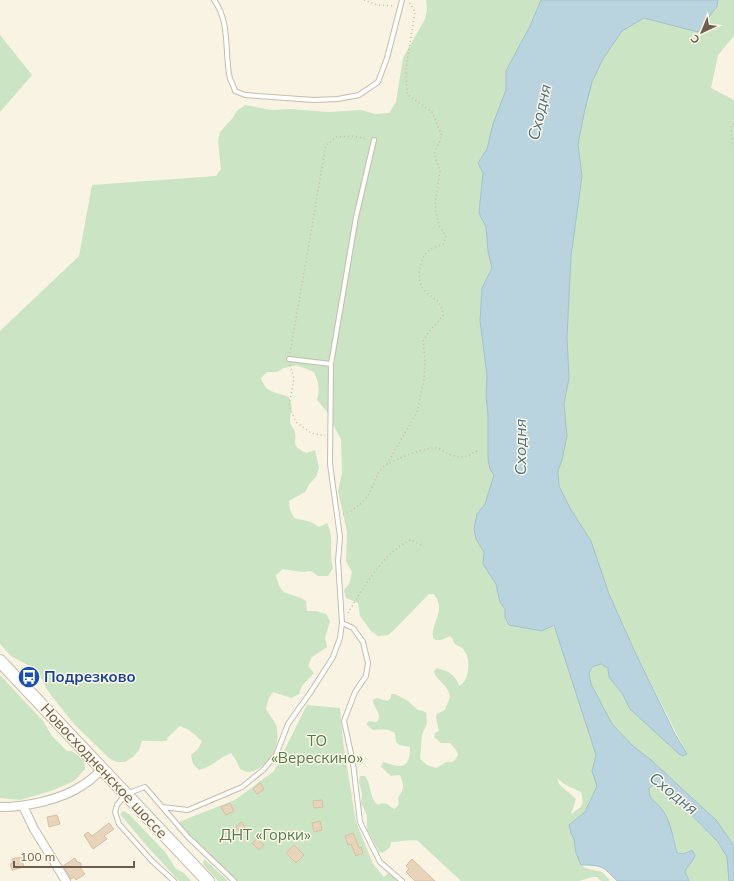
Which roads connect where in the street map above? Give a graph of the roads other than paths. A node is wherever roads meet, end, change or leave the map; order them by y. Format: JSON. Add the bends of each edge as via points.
{"nodes":[{"id":1,"x":214,"y":0,"type":"edge"},
{"id":2,"x":402,"y":0,"type":"edge"},
{"id":3,"x":374,"y":140,"type":"road end"},
{"id":4,"x":289,"y":359,"type":"road end"},
{"id":5,"x":331,"y":364,"type":"junction"},
{"id":6,"x":342,"y":623,"type":"junction"},
{"id":7,"x":0,"y":661,"type":"edge"},
{"id":8,"x":102,"y":769,"type":"junction"},
{"id":9,"x":126,"y":794,"type":"junction"},
{"id":10,"x":23,"y":806,"type":"junction"},
{"id":11,"x":0,"y":807,"type":"edge"},
{"id":12,"x":162,"y":807,"type":"junction"},
{"id":13,"x":66,"y":881,"type":"edge"},
{"id":14,"x":174,"y":881,"type":"edge"},
{"id":15,"x":208,"y":881,"type":"edge"},
{"id":16,"x":234,"y":881,"type":"edge"},
{"id":17,"x":402,"y":881,"type":"edge"}],
"edges":[{"from":1,"to":2,"type":"lane","via":[[223,17],[230,79],[235,91],[245,95],[314,100],[359,95],[378,82]]},
{"from":3,"to":5,"type":"lane","via":[[356,217]]},
{"from":4,"to":5,"type":"lane"},
{"from":5,"to":6,"type":"lane","via":[[330,464],[340,537],[338,561]]},
{"from":6,"to":12,"type":"lane","via":[[333,657],[288,724],[276,755],[263,770],[242,787],[188,810]]},
{"from":6,"to":17,"type":"lane","via":[[353,628],[363,642],[368,663],[366,676],[355,692],[344,721],[353,763],[360,822],[380,862]]},
{"from":7,"to":8,"type":"main road","name":"Новосходненское шоссе"},
{"from":8,"to":9,"type":"main road","name":"Новосходненское шоссе"},
{"from":8,"to":10,"type":"street","via":[[70,793]]},
{"from":9,"to":12,"type":"lane","via":[[145,787]]},
{"from":9,"to":14,"type":"lane","via":[[115,812],[119,824]]},
{"from":9,"to":15,"type":"main road","name":"Новосходненское шоссе"},
{"from":10,"to":11,"type":"street"},
{"from":10,"to":13,"type":"street"},
{"from":12,"to":16,"type":"lane","via":[[188,837]]}]}
